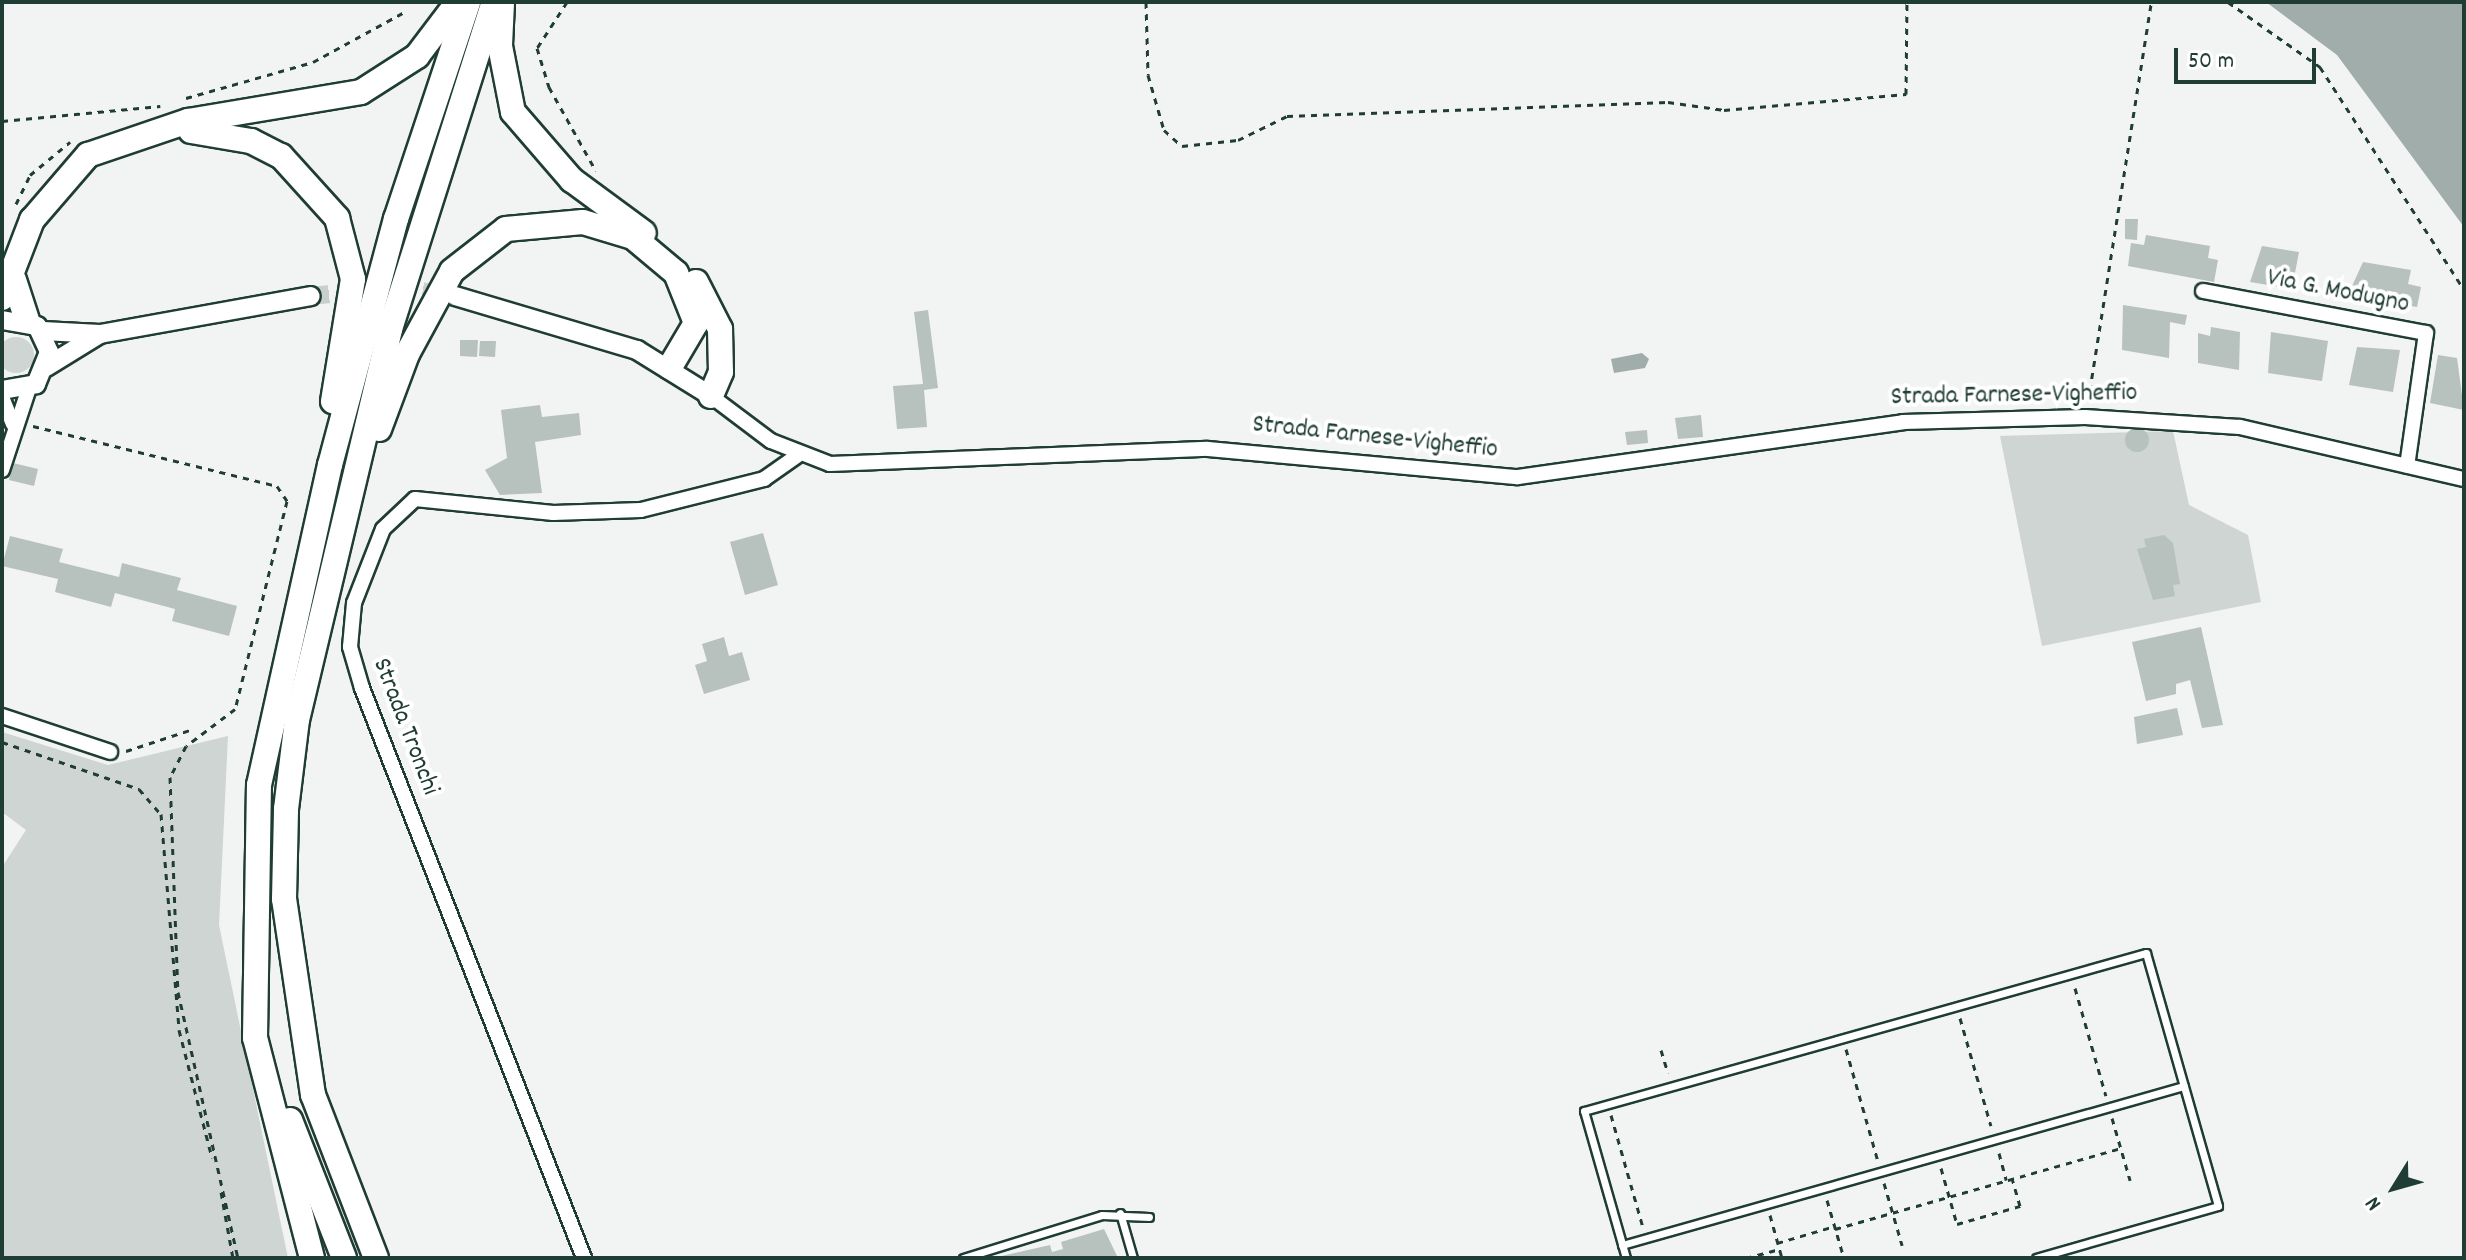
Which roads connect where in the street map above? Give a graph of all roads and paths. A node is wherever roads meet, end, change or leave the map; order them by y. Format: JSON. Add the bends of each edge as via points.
{"nodes":[{"id":1,"x":458,"y":2,"type":"edge"},
{"id":2,"x":468,"y":2,"type":"edge"},
{"id":3,"x":494,"y":2,"type":"edge"},
{"id":4,"x":502,"y":2,"type":"edge"},
{"id":5,"x":567,"y":2,"type":"edge"},
{"id":6,"x":1146,"y":2,"type":"edge"},
{"id":7,"x":1907,"y":2,"type":"edge"},
{"id":8,"x":2151,"y":2,"type":"edge"},
{"id":9,"x":2228,"y":2,"type":"edge"},
{"id":10,"x":406,"y":11,"type":"dead end"},
{"id":11,"x":2,"y":121,"type":"edge"},
{"id":12,"x":160,"y":128,"type":"junction"},
{"id":13,"x":587,"y":179,"type":"dead end"},
{"id":14,"x":8,"y":289,"type":"edge"},
{"id":15,"x":2464,"y":290,"type":"edge"},
{"id":16,"x":2203,"y":291,"type":"dead end"},
{"id":17,"x":311,"y":296,"type":"tunnel mouth"},
{"id":18,"x":455,"y":296,"type":"tunnel mouth"},
{"id":19,"x":2,"y":320,"type":"edge"},
{"id":20,"x":35,"y":326,"type":"junction"},
{"id":21,"x":100,"y":334,"type":"junction"},
{"id":22,"x":46,"y":367,"type":"junction"},
{"id":23,"x":670,"y":367,"type":"junction"},
{"id":24,"x":29,"y":388,"type":"junction"},
{"id":25,"x":2,"y":390,"type":"edge"},
{"id":26,"x":711,"y":396,"type":"junction"},
{"id":27,"x":2,"y":397,"type":"edge"},
{"id":28,"x":2085,"y":417,"type":"junction"},
{"id":29,"x":13,"y":424,"type":"junction"},
{"id":30,"x":797,"y":456,"type":"junction"},
{"id":31,"x":330,"y":465,"type":"junction"},
{"id":32,"x":2407,"y":466,"type":"junction"},
{"id":33,"x":2,"y":470,"type":"edge"},
{"id":34,"x":2464,"y":479,"type":"edge"},
{"id":35,"x":350,"y":507,"type":"junction"},
{"id":36,"x":2,"y":716,"type":"edge"},
{"id":37,"x":193,"y":729,"type":"dead end"},
{"id":38,"x":2,"y":742,"type":"edge"},
{"id":39,"x":110,"y":752,"type":"joint"},
{"id":40,"x":257,"y":949,"type":"junction"},
{"id":41,"x":2073,"y":979,"type":"dead end"},
{"id":42,"x":1958,"y":1011,"type":"dead end"},
{"id":43,"x":1844,"y":1044,"type":"dead end"},
{"id":44,"x":1661,"y":1050,"type":"dead end"},
{"id":45,"x":1657,"y":1083,"type":"dead end"},
{"id":46,"x":2184,"y":1086,"type":"junction"},
{"id":47,"x":1608,"y":1105,"type":"junction"},
{"id":48,"x":2109,"y":1107,"type":"junction"},
{"id":49,"x":1995,"y":1139,"type":"junction"},
{"id":50,"x":2121,"y":1148,"type":"junction"},
{"id":51,"x":1938,"y":1155,"type":"junction"},
{"id":52,"x":1881,"y":1171,"type":"junction"},
{"id":53,"x":2012,"y":1178,"type":"junction"},
{"id":54,"x":2006,"y":1180,"type":"junction"},
{"id":55,"x":2130,"y":1180,"type":"dead end"},
{"id":56,"x":222,"y":1187,"type":"junction"},
{"id":57,"x":1825,"y":1192,"type":"dead end"},
{"id":58,"x":1949,"y":1196,"type":"junction"},
{"id":59,"x":1768,"y":1208,"type":"dead end"},
{"id":60,"x":1120,"y":1213,"type":"junction"},
{"id":61,"x":1892,"y":1213,"type":"junction"},
{"id":62,"x":1149,"y":1217,"type":"dead end"},
{"id":63,"x":1835,"y":1228,"type":"junction"},
{"id":64,"x":1646,"y":1238,"type":"junction"},
{"id":65,"x":1777,"y":1243,"type":"junction"},
{"id":66,"x":1622,"y":1245,"type":"junction"},
{"id":67,"x":1902,"y":1245,"type":"dead end"},
{"id":68,"x":1779,"y":1249,"type":"junction"},
{"id":69,"x":235,"y":1258,"type":"edge"},
{"id":70,"x":312,"y":1258,"type":"edge"},
{"id":71,"x":344,"y":1258,"type":"edge"},
{"id":72,"x":376,"y":1258,"type":"edge"},
{"id":73,"x":584,"y":1258,"type":"edge"},
{"id":74,"x":963,"y":1258,"type":"edge"},
{"id":75,"x":1133,"y":1258,"type":"edge"},
{"id":76,"x":1626,"y":1258,"type":"edge"},
{"id":77,"x":1746,"y":1258,"type":"edge"},
{"id":78,"x":1782,"y":1258,"type":"edge"},
{"id":79,"x":1844,"y":1258,"type":"edge"},
{"id":80,"x":2036,"y":1258,"type":"edge"}],
"edges":[{"from":1,"to":12,"type":"highway","via":[[417,56],[361,92]]},
{"from":2,"to":31,"type":"highway","via":[[396,219]]},
{"from":3,"to":35,"type":"highway","via":[[413,250]]},
{"from":4,"to":26,"type":"highway","via":[[504,78],[532,142],[683,264],[706,296],[723,353]]},
{"from":5,"to":13,"type":"path","via":[[537,48],[549,87],[597,170]]},
{"from":6,"to":7,"type":"path","via":[[1148,75],[1164,130],[1182,146],[1238,140],[1287,116],[1668,102],[1724,110],[1906,94]]},
{"from":8,"to":28,"type":"path"},
{"from":9,"to":15,"type":"path","via":[[2320,67]]},
{"from":10,"to":11,"type":"path","via":[[313,62],[162,106]]},
{"from":12,"to":14,"type":"highway","via":[[88,155],[32,220]]},
{"from":12,"to":31,"type":"highway","via":[[232,136],[274,152],[320,191],[344,231],[353,279]]},
{"from":14,"to":20,"type":"highway"},
{"from":16,"to":32,"type":"street","name":"Via G. Modugno","via":[[2426,333]]},
{"from":17,"to":21,"type":"street"},
{"from":18,"to":23,"type":"street","name":"Strada Farnese-Vigheffio","via":[[637,350]]},
{"from":19,"to":20,"type":"street"},
{"from":20,"to":21,"type":"street"},
{"from":20,"to":22,"type":"street"},
{"from":21,"to":22,"type":"street"},
{"from":22,"to":24,"type":"street"},
{"from":23,"to":26,"type":"street","name":"Strada Farnese-Vigheffio"},
{"from":23,"to":35,"type":"highway","via":[[696,323],[676,273],[633,237],[583,222],[506,229],[452,271],[407,354]]},
{"from":24,"to":25,"type":"street"},
{"from":24,"to":29,"type":"street"},
{"from":26,"to":30,"type":"street","name":"Strada Farnese-Vigheffio"},
{"from":27,"to":29,"type":"street"},
{"from":28,"to":30,"type":"street","name":"Strada Farnese-Vigheffio","via":[[1903,422],[1518,477],[1208,449],[830,464]]},
{"from":28,"to":32,"type":"street","name":"Strada Farnese-Vigheffio","via":[[2240,427]]},
{"from":29,"to":33,"type":"street"},
{"from":29,"to":56,"type":"path","via":[[277,486],[287,501],[235,709],[186,746],[170,777],[178,992]]},
{"from":30,"to":73,"type":"street","name":"Strada Tronchi","via":[[764,479],[641,510],[553,513],[415,499],[383,529],[354,603],[350,647],[362,688]]},
{"from":31,"to":40,"type":"highway","via":[[265,744],[256,827]]},
{"from":32,"to":34,"type":"street","name":"Strada Farnese-Vigheffio"},
{"from":35,"to":72,"type":"highway","via":[[297,720],[284,899],[313,1095]]},
{"from":36,"to":39,"type":"street"},
{"from":37,"to":39,"type":"path"},
{"from":38,"to":56,"type":"path","via":[[139,789],[161,814],[179,1030]]},
{"from":40,"to":70,"type":"highway","via":[[257,1051]]},
{"from":40,"to":71,"type":"highway","via":[[287,1111]]},
{"from":41,"to":48,"type":"path"},
{"from":42,"to":49,"type":"path"},
{"from":43,"to":52,"type":"path"},
{"from":44,"to":45,"type":"path","via":[[1670,1080]]},
{"from":46,"to":47,"type":"lane","via":[[2146,953]]},
{"from":46,"to":48,"type":"lane"},
{"from":46,"to":80,"type":"lane","via":[[2218,1206]]},
{"from":47,"to":64,"type":"path"},
{"from":47,"to":66,"type":"lane","via":[[1584,1111]]},
{"from":48,"to":49,"type":"lane"},
{"from":48,"to":50,"type":"path"},
{"from":49,"to":51,"type":"lane"},
{"from":49,"to":54,"type":"path"},
{"from":50,"to":53,"type":"path"},
{"from":50,"to":55,"type":"path"},
{"from":51,"to":52,"type":"lane"},
{"from":51,"to":58,"type":"path"},
{"from":52,"to":61,"type":"path"},
{"from":52,"to":64,"type":"lane"},
{"from":53,"to":54,"type":"path"},
{"from":53,"to":58,"type":"path","via":[[2020,1206],[1957,1224]]},
{"from":54,"to":58,"type":"path"},
{"from":56,"to":69,"type":"path"},
{"from":57,"to":63,"type":"path"},
{"from":58,"to":61,"type":"path"},
{"from":59,"to":65,"type":"path"},
{"from":60,"to":62,"type":"lane"},
{"from":60,"to":74,"type":"lane"},
{"from":60,"to":75,"type":"lane"},
{"from":61,"to":63,"type":"path"},
{"from":61,"to":67,"type":"path"},
{"from":63,"to":65,"type":"path"},
{"from":63,"to":79,"type":"path"},
{"from":64,"to":66,"type":"lane"},
{"from":65,"to":68,"type":"path"},
{"from":66,"to":76,"type":"lane"},
{"from":68,"to":77,"type":"path"},
{"from":68,"to":78,"type":"path"}]}
